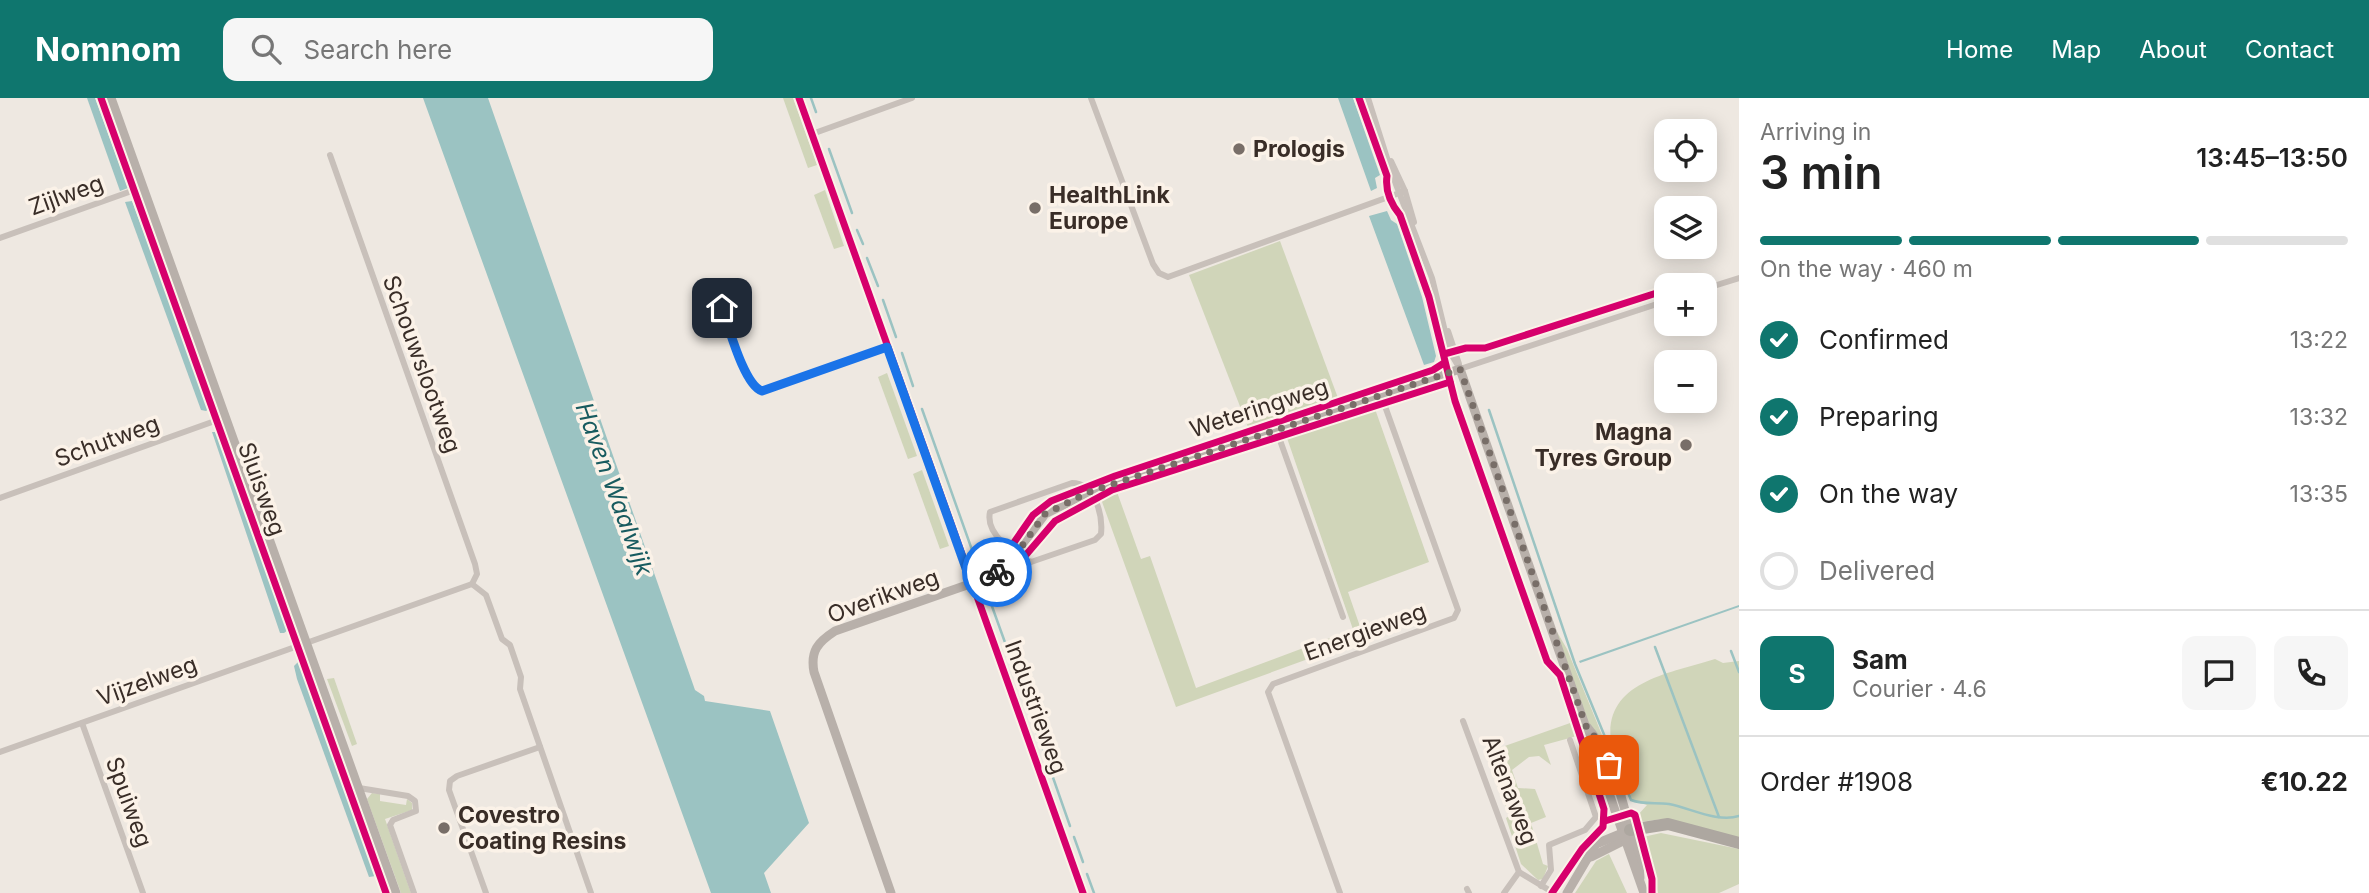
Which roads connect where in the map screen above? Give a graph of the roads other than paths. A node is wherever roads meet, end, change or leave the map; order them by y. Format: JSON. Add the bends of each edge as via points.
{"nodes":[{"id":1,"x":111,"y":98,"type":"edge"},
{"id":2,"x":799,"y":98,"type":"edge"},
{"id":3,"x":912,"y":98,"type":"edge"},
{"id":4,"x":1091,"y":98,"type":"edge"},
{"id":5,"x":1368,"y":98,"type":"edge"},
{"id":6,"x":812,"y":134,"type":"junction"},
{"id":7,"x":330,"y":155,"type":"dead end"},
{"id":8,"x":143,"y":187,"type":"junction"},
{"id":9,"x":1402,"y":192,"type":"junction"},
{"id":10,"x":0,"y":237,"type":"edge"},
{"id":11,"x":1739,"y":278,"type":"edge"},
{"id":12,"x":1717,"y":285,"type":"edge"},
{"id":13,"x":1654,"y":306,"type":"edge"},
{"id":14,"x":722,"y":308,"type":"dead end"},
{"id":15,"x":887,"y":347,"type":"junction"},
{"id":16,"x":1460,"y":369,"type":"junction"},
{"id":17,"x":1381,"y":395,"type":"junction"},
{"id":18,"x":226,"y":417,"type":"junction"},
{"id":19,"x":1276,"y":429,"type":"junction"},
{"id":20,"x":1089,"y":492,"type":"junction"},
{"id":21,"x":0,"y":497,"type":"edge"},
{"id":22,"x":1017,"y":552,"type":"junction"},
{"id":23,"x":472,"y":584,"type":"junction"},
{"id":24,"x":972,"y":585,"type":"junction"},
{"id":25,"x":1343,"y":617,"type":"dead end"},
{"id":26,"x":306,"y":642,"type":"junction"},
{"id":27,"x":1463,"y":721,"type":"dead end"},
{"id":28,"x":82,"y":723,"type":"junction"},
{"id":29,"x":1570,"y":740,"type":"dead end"},
{"id":30,"x":540,"y":747,"type":"junction"},
{"id":31,"x":0,"y":752,"type":"edge"},
{"id":32,"x":359,"y":788,"type":"junction"},
{"id":33,"x":1625,"y":835,"type":"junction"},
{"id":34,"x":1739,"y":843,"type":"edge"},
{"id":35,"x":1519,"y":872,"type":"junction"},
{"id":36,"x":1541,"y":886,"type":"junction"},
{"id":37,"x":1642,"y":888,"type":"edge"},
{"id":38,"x":143,"y":893,"type":"edge"},
{"id":39,"x":396,"y":893,"type":"edge"},
{"id":40,"x":414,"y":893,"type":"edge"},
{"id":41,"x":486,"y":893,"type":"edge"},
{"id":42,"x":591,"y":893,"type":"edge"},
{"id":43,"x":891,"y":893,"type":"edge"},
{"id":44,"x":1083,"y":893,"type":"edge"},
{"id":45,"x":1340,"y":893,"type":"edge"},
{"id":46,"x":1504,"y":893,"type":"edge"},
{"id":47,"x":1554,"y":893,"type":"edge"},
{"id":48,"x":1567,"y":893,"type":"edge"}],
"edges":[{"from":1,"to":8,"type":"street","name":"Sluisweg"},
{"from":2,"to":6,"type":"street","name":"Industrieweg"},
{"from":3,"to":6,"type":"street"},
{"from":4,"to":9,"type":"street","via":[[1153,264],[1168,277]]},
{"from":5,"to":9,"type":"street"},
{"from":6,"to":15,"type":"street","name":"Industrieweg"},
{"from":7,"to":23,"type":"street","name":"Schouwslootweg","via":[[475,564]]},
{"from":8,"to":10,"type":"street","name":"Zijlweg"},
{"from":8,"to":18,"type":"street","name":"Sluisweg"},
{"from":9,"to":16,"type":"street"},
{"from":11,"to":12,"type":"street"},
{"from":13,"to":16,"type":"street","name":"Weteringweg"},
{"from":14,"to":15,"type":"street","via":[[748,377],[762,391]]},
{"from":15,"to":24,"type":"street","name":"Industrieweg"},
{"from":16,"to":17,"type":"street","name":"Weteringweg"},
{"from":16,"to":33,"type":"street","via":[[1586,726],[1602,746]]},
{"from":17,"to":19,"type":"street","name":"Weteringweg"},
{"from":17,"to":45,"type":"street","name":"Energieweg","via":[[1458,610],[1454,618],[1273,684],[1268,692]]},
{"from":18,"to":21,"type":"street","name":"Schutweg"},
{"from":18,"to":26,"type":"street","name":"Sluisweg"},
{"from":19,"to":20,"type":"street","name":"Weteringweg"},
{"from":19,"to":25,"type":"street","name":"Energieweg"},
{"from":20,"to":22,"type":"street","via":[[1045,514]]},
{"from":20,"to":22,"type":"street","via":[[1102,523],[1095,540],[1031,562]]},
{"from":20,"to":22,"type":"street","via":[[1072,482],[990,512],[994,535]]},
{"from":22,"to":24,"type":"street","via":[[1007,565]]},
{"from":23,"to":26,"type":"street"},
{"from":23,"to":30,"type":"street","via":[[486,596],[502,639],[510,645]]},
{"from":24,"to":43,"type":"street","name":"Overikweg","via":[[835,631],[820,641],[814,652],[814,672]]},
{"from":24,"to":44,"type":"street","name":"Industrieweg"},
{"from":26,"to":28,"type":"street","name":"Vijzelweg"},
{"from":26,"to":32,"type":"street","name":"Sluisweg"},
{"from":27,"to":35,"type":"street","name":"Altenaweg"},
{"from":28,"to":31,"type":"street","name":"Vijzelweg"},
{"from":28,"to":38,"type":"street","name":"Spuiweg"},
{"from":29,"to":36,"type":"street","name":"Altenaweg","via":[[1596,817],[1585,831],[1549,845],[1551,870]]},
{"from":30,"to":41,"type":"street","via":[[450,782]]},
{"from":30,"to":42,"type":"street"},
{"from":32,"to":39,"type":"street","name":"Sluisweg"},
{"from":32,"to":40,"type":"street","via":[[415,801],[416,811],[390,825]]},
{"from":33,"to":34,"type":"highway","via":[[1668,824]]},
{"from":33,"to":37,"type":"street","via":[[1639,865]]},
{"from":33,"to":48,"type":"street","via":[[1596,844]]},
{"from":35,"to":36,"type":"street","name":"Altenaweg"},
{"from":35,"to":46,"type":"street","name":"Altenaweg"},
{"from":36,"to":47,"type":"street","name":"Altenaweg"}]}
